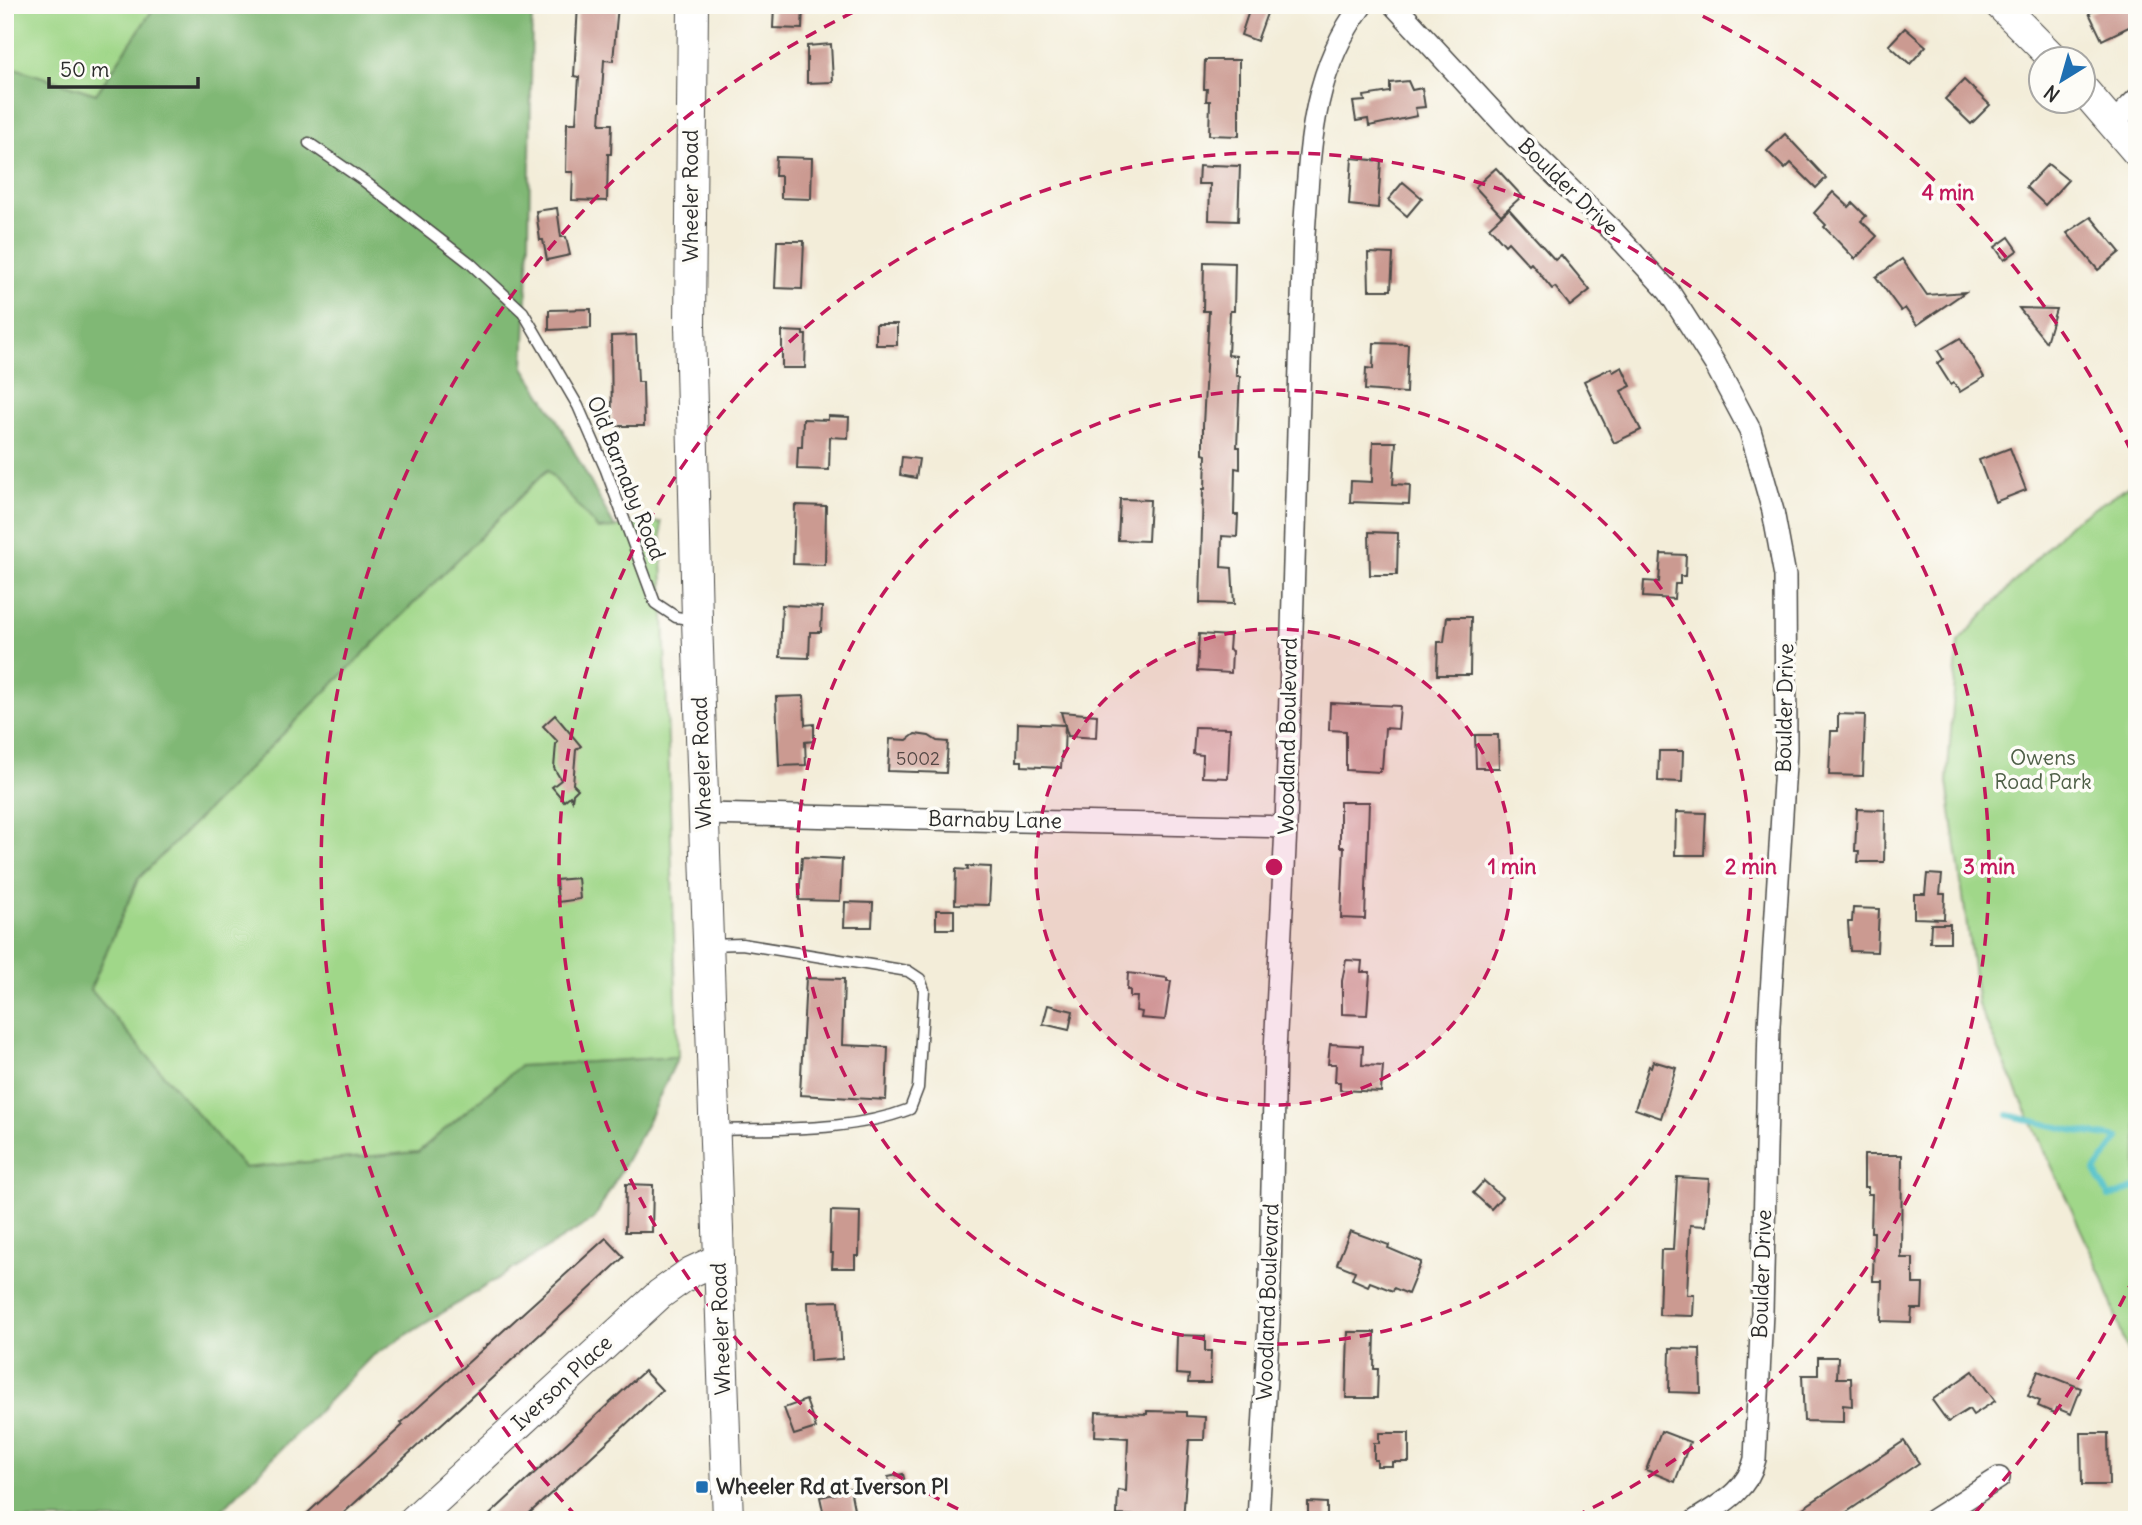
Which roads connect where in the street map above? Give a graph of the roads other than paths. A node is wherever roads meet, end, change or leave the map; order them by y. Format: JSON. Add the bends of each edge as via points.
{"nodes":[{"id":1,"x":693,"y":5,"type":"edge"},
{"id":2,"x":1362,"y":5,"type":"edge"},
{"id":3,"x":1394,"y":5,"type":"edge"},
{"id":4,"x":2000,"y":5,"type":"edge"},
{"id":5,"x":2040,"y":46,"type":"edge"},
{"id":6,"x":2137,"y":99,"type":"edge"},
{"id":7,"x":2096,"y":104,"type":"edge"},
{"id":8,"x":2113,"y":123,"type":"junction"},
{"id":9,"x":309,"y":143,"type":"dead end"},
{"id":10,"x":2137,"y":152,"type":"edge"},
{"id":11,"x":697,"y":621,"type":"junction"},
{"id":12,"x":704,"y":814,"type":"junction"},
{"id":13,"x":1286,"y":827,"type":"junction"},
{"id":14,"x":708,"y":946,"type":"junction"},
{"id":15,"x":714,"y":1130,"type":"junction"},
{"id":16,"x":719,"y":1259,"type":"junction"},
{"id":17,"x":1999,"y":1478,"type":"dead end"},
{"id":18,"x":414,"y":1520,"type":"edge"},
{"id":19,"x":729,"y":1520,"type":"edge"},
{"id":20,"x":1258,"y":1520,"type":"edge"},
{"id":21,"x":1696,"y":1520,"type":"edge"},
{"id":22,"x":1933,"y":1520,"type":"edge"}],
"edges":[{"from":1,"to":11,"type":"main road","name":"Wheeler Road","via":[[690,324]]},
{"from":2,"to":13,"type":"street","name":"Woodland Boulevard","via":[[1323,82],[1310,149]]},
{"from":3,"to":21,"type":"street","name":"Boulder Drive","via":[[1516,137],[1670,292],[1750,430],[1773,511],[1785,576],[1786,749],[1769,1026],[1755,1459],[1740,1489]]},
{"from":4,"to":5,"type":"main road"},
{"from":6,"to":8,"type":"street"},
{"from":7,"to":8,"type":"main road"},
{"from":8,"to":10,"type":"main road"},
{"from":9,"to":11,"type":"lane","name":"Old Barnaby Road","via":[[470,263],[523,312],[578,406],[655,603],[676,617]]},
{"from":11,"to":12,"type":"main road","name":"Wheeler Road"},
{"from":12,"to":13,"type":"street","name":"Barnaby Lane"},
{"from":12,"to":14,"type":"main road","name":"Wheeler Road"},
{"from":13,"to":20,"type":"street","name":"Woodland Boulevard"},
{"from":14,"to":15,"type":"main road","name":"Wheeler Road"},
{"from":14,"to":15,"type":"lane","via":[[743,944],[908,971],[920,979],[925,990],[918,1088],[910,1109],[845,1125]]},
{"from":15,"to":16,"type":"main road","name":"Wheeler Road"},
{"from":16,"to":18,"type":"main road","name":"Iverson Place","via":[[660,1294]]},
{"from":16,"to":19,"type":"main road","name":"Wheeler Road"},
{"from":17,"to":22,"type":"street"}]}
